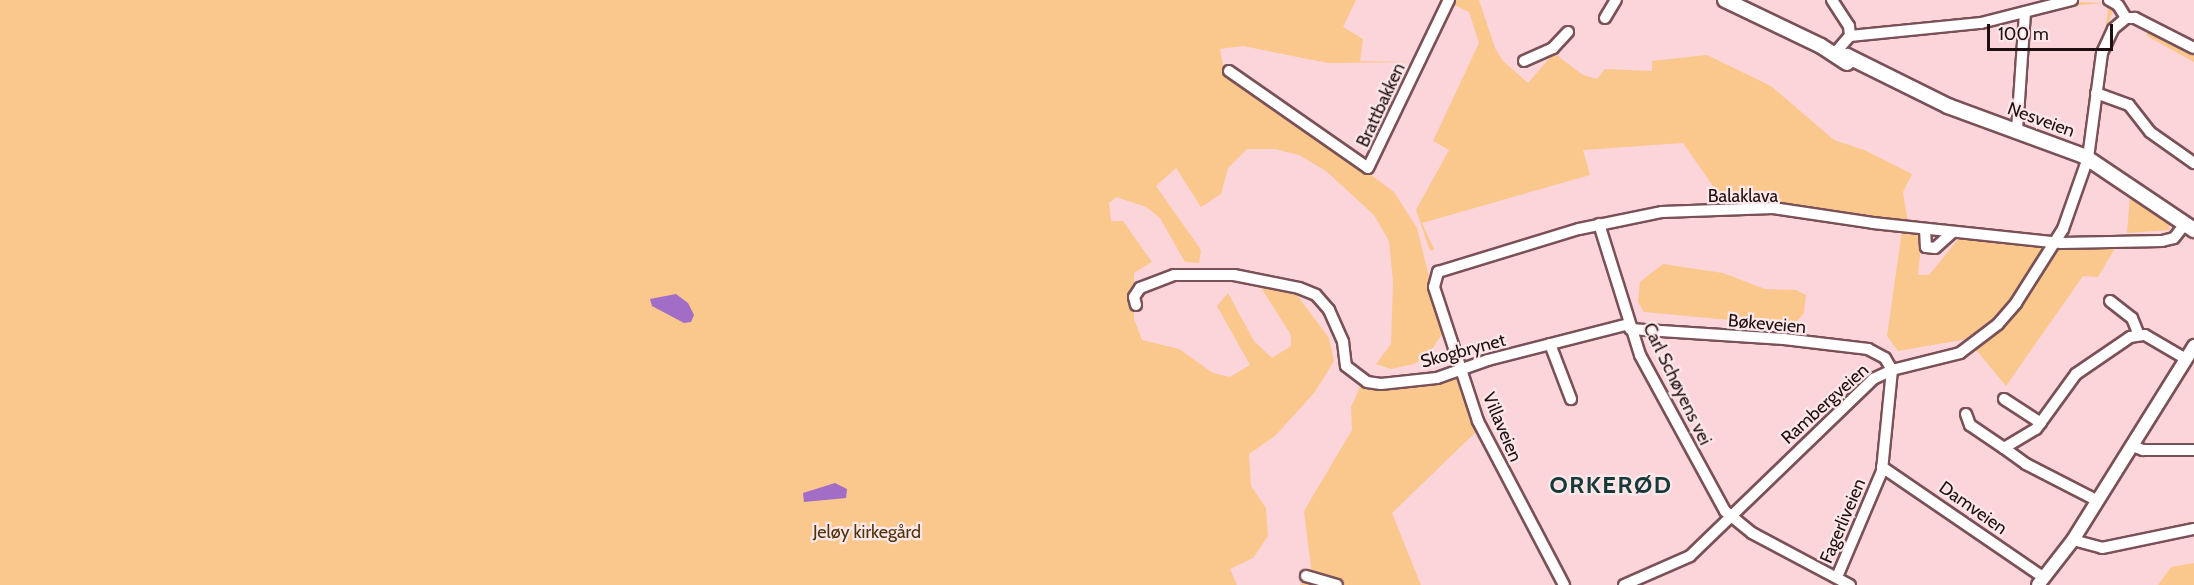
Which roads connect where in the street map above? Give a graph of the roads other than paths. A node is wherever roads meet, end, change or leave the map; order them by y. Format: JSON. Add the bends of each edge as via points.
{"nodes":[{"id":1,"x":1449,"y":0,"type":"edge"},
{"id":2,"x":1616,"y":0,"type":"edge"},
{"id":3,"x":1725,"y":0,"type":"edge"},
{"id":4,"x":1832,"y":0,"type":"edge"},
{"id":5,"x":2072,"y":0,"type":"edge"},
{"id":6,"x":2109,"y":0,"type":"edge"},
{"id":7,"x":2025,"y":12,"type":"junction"},
{"id":8,"x":1605,"y":18,"type":"dead end"},
{"id":9,"x":2126,"y":18,"type":"junction"},
{"id":10,"x":1568,"y":32,"type":"dead end"},
{"id":11,"x":1851,"y":36,"type":"junction"},
{"id":12,"x":2194,"y":48,"type":"edge"},
{"id":13,"x":1839,"y":55,"type":"junction"},
{"id":14,"x":1524,"y":61,"type":"dead end"},
{"id":15,"x":1229,"y":71,"type":"dead end"},
{"id":16,"x":2096,"y":93,"type":"junction"},
{"id":17,"x":2018,"y":126,"type":"junction"},
{"id":18,"x":2088,"y":159,"type":"junction"},
{"id":19,"x":2194,"y":163,"type":"edge"},
{"id":20,"x":1599,"y":224,"type":"junction"},
{"id":21,"x":2190,"y":227,"type":"edge"},
{"id":22,"x":1925,"y":229,"type":"junction"},
{"id":23,"x":1953,"y":232,"type":"junction"},
{"id":24,"x":2057,"y":242,"type":"junction"},
{"id":25,"x":1435,"y":273,"type":"joint"},
{"id":26,"x":2110,"y":301,"type":"dead end"},
{"id":27,"x":1136,"y":305,"type":"dead end"},
{"id":28,"x":1629,"y":327,"type":"junction"},
{"id":29,"x":2138,"y":333,"type":"junction"},
{"id":30,"x":1550,"y":344,"type":"junction"},
{"id":31,"x":2194,"y":346,"type":"edge"},
{"id":32,"x":2186,"y":359,"type":"junction"},
{"id":33,"x":1462,"y":370,"type":"junction"},
{"id":34,"x":1892,"y":370,"type":"junction"},
{"id":35,"x":1571,"y":399,"type":"dead end"},
{"id":36,"x":2004,"y":399,"type":"dead end"},
{"id":37,"x":1966,"y":414,"type":"dead end"},
{"id":38,"x":2041,"y":423,"type":"junction"},
{"id":39,"x":2133,"y":446,"type":"junction"},
{"id":40,"x":2004,"y":448,"type":"junction"},
{"id":41,"x":2194,"y":450,"type":"edge"},
{"id":42,"x":1882,"y":467,"type":"junction"},
{"id":43,"x":2098,"y":501,"type":"junction"},
{"id":44,"x":1732,"y":516,"type":"junction"},
{"id":45,"x":2194,"y":529,"type":"edge"},
{"id":46,"x":2073,"y":540,"type":"junction"},
{"id":47,"x":1306,"y":576,"type":"dead end"},
{"id":48,"x":1837,"y":577,"type":"junction"},
{"id":49,"x":2041,"y":582,"type":"edge"},
{"id":50,"x":1337,"y":585,"type":"edge"},
{"id":51,"x":1564,"y":585,"type":"edge"},
{"id":52,"x":1624,"y":585,"type":"edge"},
{"id":53,"x":1850,"y":585,"type":"edge"}],
"edges":[{"from":1,"to":15,"type":"street","name":"Brattbakken","via":[[1368,168]]},
{"from":2,"to":8,"type":"street"},
{"from":3,"to":13,"type":"main road","name":"Nesveien"},
{"from":4,"to":11,"type":"street"},
{"from":5,"to":7,"type":"street"},
{"from":6,"to":9,"type":"street","via":[[2118,5]]},
{"from":7,"to":11,"type":"street","via":[[1981,23]]},
{"from":7,"to":17,"type":"street"},
{"from":9,"to":12,"type":"street","via":[[2142,20]]},
{"from":9,"to":16,"type":"street","name":"Rambergveien","via":[[2105,43]]},
{"from":10,"to":14,"type":"street","via":[[1547,52]]},
{"from":11,"to":13,"type":"street"},
{"from":13,"to":17,"type":"main road","name":"Nesveien","via":[[1853,58],[1863,67],[1948,106]]},
{"from":16,"to":18,"type":"street","name":"Rambergveien"},
{"from":16,"to":19,"type":"street","via":[[2129,105],[2150,132]]},
{"from":17,"to":18,"type":"main road","name":"Nesveien"},
{"from":18,"to":21,"type":"main road","name":"Nesveien"},
{"from":18,"to":24,"type":"street","name":"Rambergveien"},
{"from":20,"to":22,"type":"street","name":"Balaklava","via":[[1662,212],[1767,208]]},
{"from":20,"to":25,"type":"street","name":"Balaklava"},
{"from":20,"to":28,"type":"street","name":"Carl Schøyens vei"},
{"from":21,"to":24,"type":"street","name":"Balaklava","via":[[2162,241]]},
{"from":22,"to":23,"type":"street","name":"Balaklava"},
{"from":22,"to":23,"type":"street","via":[[1926,247],[1935,248]]},
{"from":23,"to":24,"type":"street","name":"Balaklava"},
{"from":24,"to":34,"type":"street","name":"Rambergveien","via":[[2016,303],[1983,338],[1960,352]]},
{"from":25,"to":33,"type":"street","name":"Villaveien","via":[[1434,287]]},
{"from":26,"to":29,"type":"street","via":[[2132,318]]},
{"from":27,"to":33,"type":"street","name":"Skogbrynet","via":[[1134,297],[1140,288],[1164,277],[1252,277],[1316,295],[1339,331],[1346,366],[1367,382],[1426,380]]},
{"from":28,"to":30,"type":"street","name":"Skogbrynet"},
{"from":28,"to":34,"type":"street","name":"Bøkeveien","via":[[1868,349],[1885,358]]},
{"from":28,"to":44,"type":"street","name":"Carl Schøyens vei","via":[[1674,422],[1708,484]]},
{"from":29,"to":32,"type":"street"},
{"from":29,"to":38,"type":"street","via":[[2076,374]]},
{"from":30,"to":33,"type":"street","name":"Skogbrynet"},
{"from":30,"to":35,"type":"street"},
{"from":31,"to":32,"type":"street"},
{"from":32,"to":39,"type":"street"},
{"from":33,"to":51,"type":"street","name":"Villaveien","via":[[1478,421]]},
{"from":34,"to":42,"type":"street","name":"Fagerliveien"},
{"from":34,"to":44,"type":"street","name":"Rambergveien","via":[[1860,390]]},
{"from":36,"to":38,"type":"street"},
{"from":37,"to":40,"type":"street","via":[[1970,425]]},
{"from":38,"to":40,"type":"street"},
{"from":39,"to":41,"type":"street","via":[[2143,450]]},
{"from":39,"to":43,"type":"street"},
{"from":40,"to":43,"type":"street","via":[[2026,464]]},
{"from":42,"to":48,"type":"street","name":"Fagerliveien"},
{"from":42,"to":49,"type":"street","name":"Damveien"},
{"from":43,"to":46,"type":"street"},
{"from":44,"to":48,"type":"street","name":"Carl Schøyens vei","via":[[1752,533]]},
{"from":44,"to":52,"type":"street","name":"Rambergveien","via":[[1690,556]]},
{"from":45,"to":46,"type":"street","via":[[2102,548]]},
{"from":46,"to":49,"type":"street"},
{"from":47,"to":50,"type":"street"},
{"from":48,"to":53,"type":"street","name":"Carl Schøyens vei"}]}
